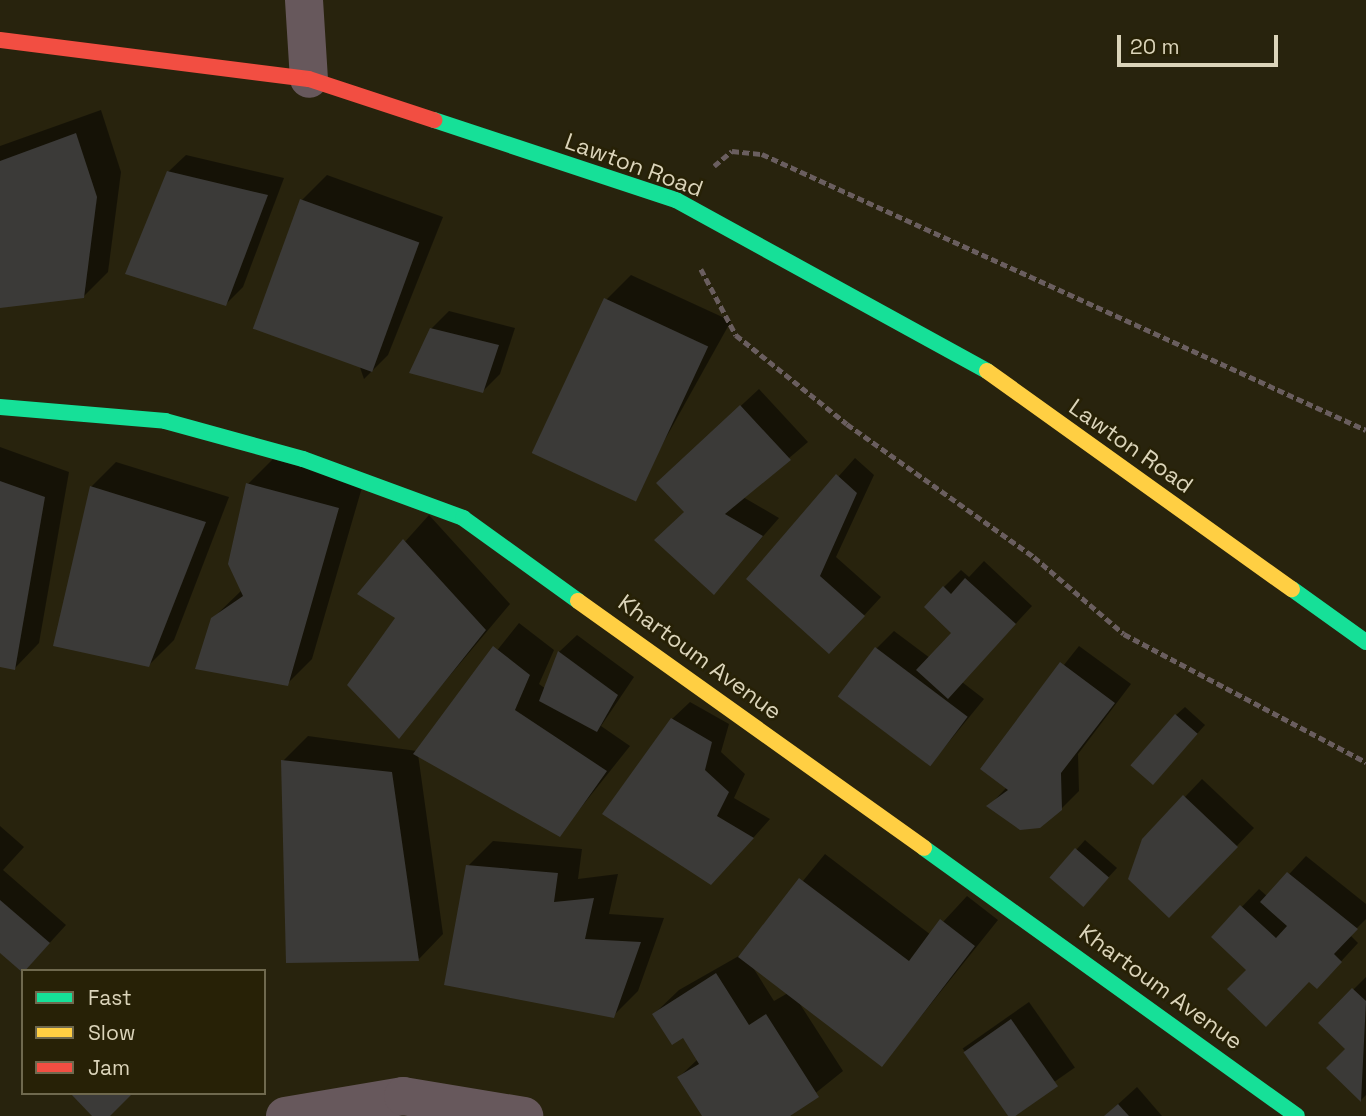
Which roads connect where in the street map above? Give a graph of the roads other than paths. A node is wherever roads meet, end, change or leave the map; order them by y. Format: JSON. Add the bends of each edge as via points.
{"nodes":[{"id":1,"x":304,"y":0,"type":"edge"},
{"id":2,"x":0,"y":40,"type":"edge"},
{"id":3,"x":309,"y":79,"type":"junction"},
{"id":4,"x":0,"y":407,"type":"edge"},
{"id":5,"x":1366,"y":642,"type":"edge"},
{"id":6,"x":285,"y":1116,"type":"edge"},
{"id":7,"x":524,"y":1116,"type":"edge"},
{"id":8,"x":1297,"y":1116,"type":"edge"}],
"edges":[{"from":1,"to":3,"type":"street"},
{"from":2,"to":3,"type":"street","name":"Lawton Road"},
{"from":3,"to":5,"type":"street","name":"Lawton Road","via":[[676,201],[955,348]]},
{"from":4,"to":8,"type":"street","name":"Khartoum Avenue","via":[[165,421],[303,459],[463,518]]},
{"from":6,"to":7,"type":"street","via":[[403,1096]]}]}
